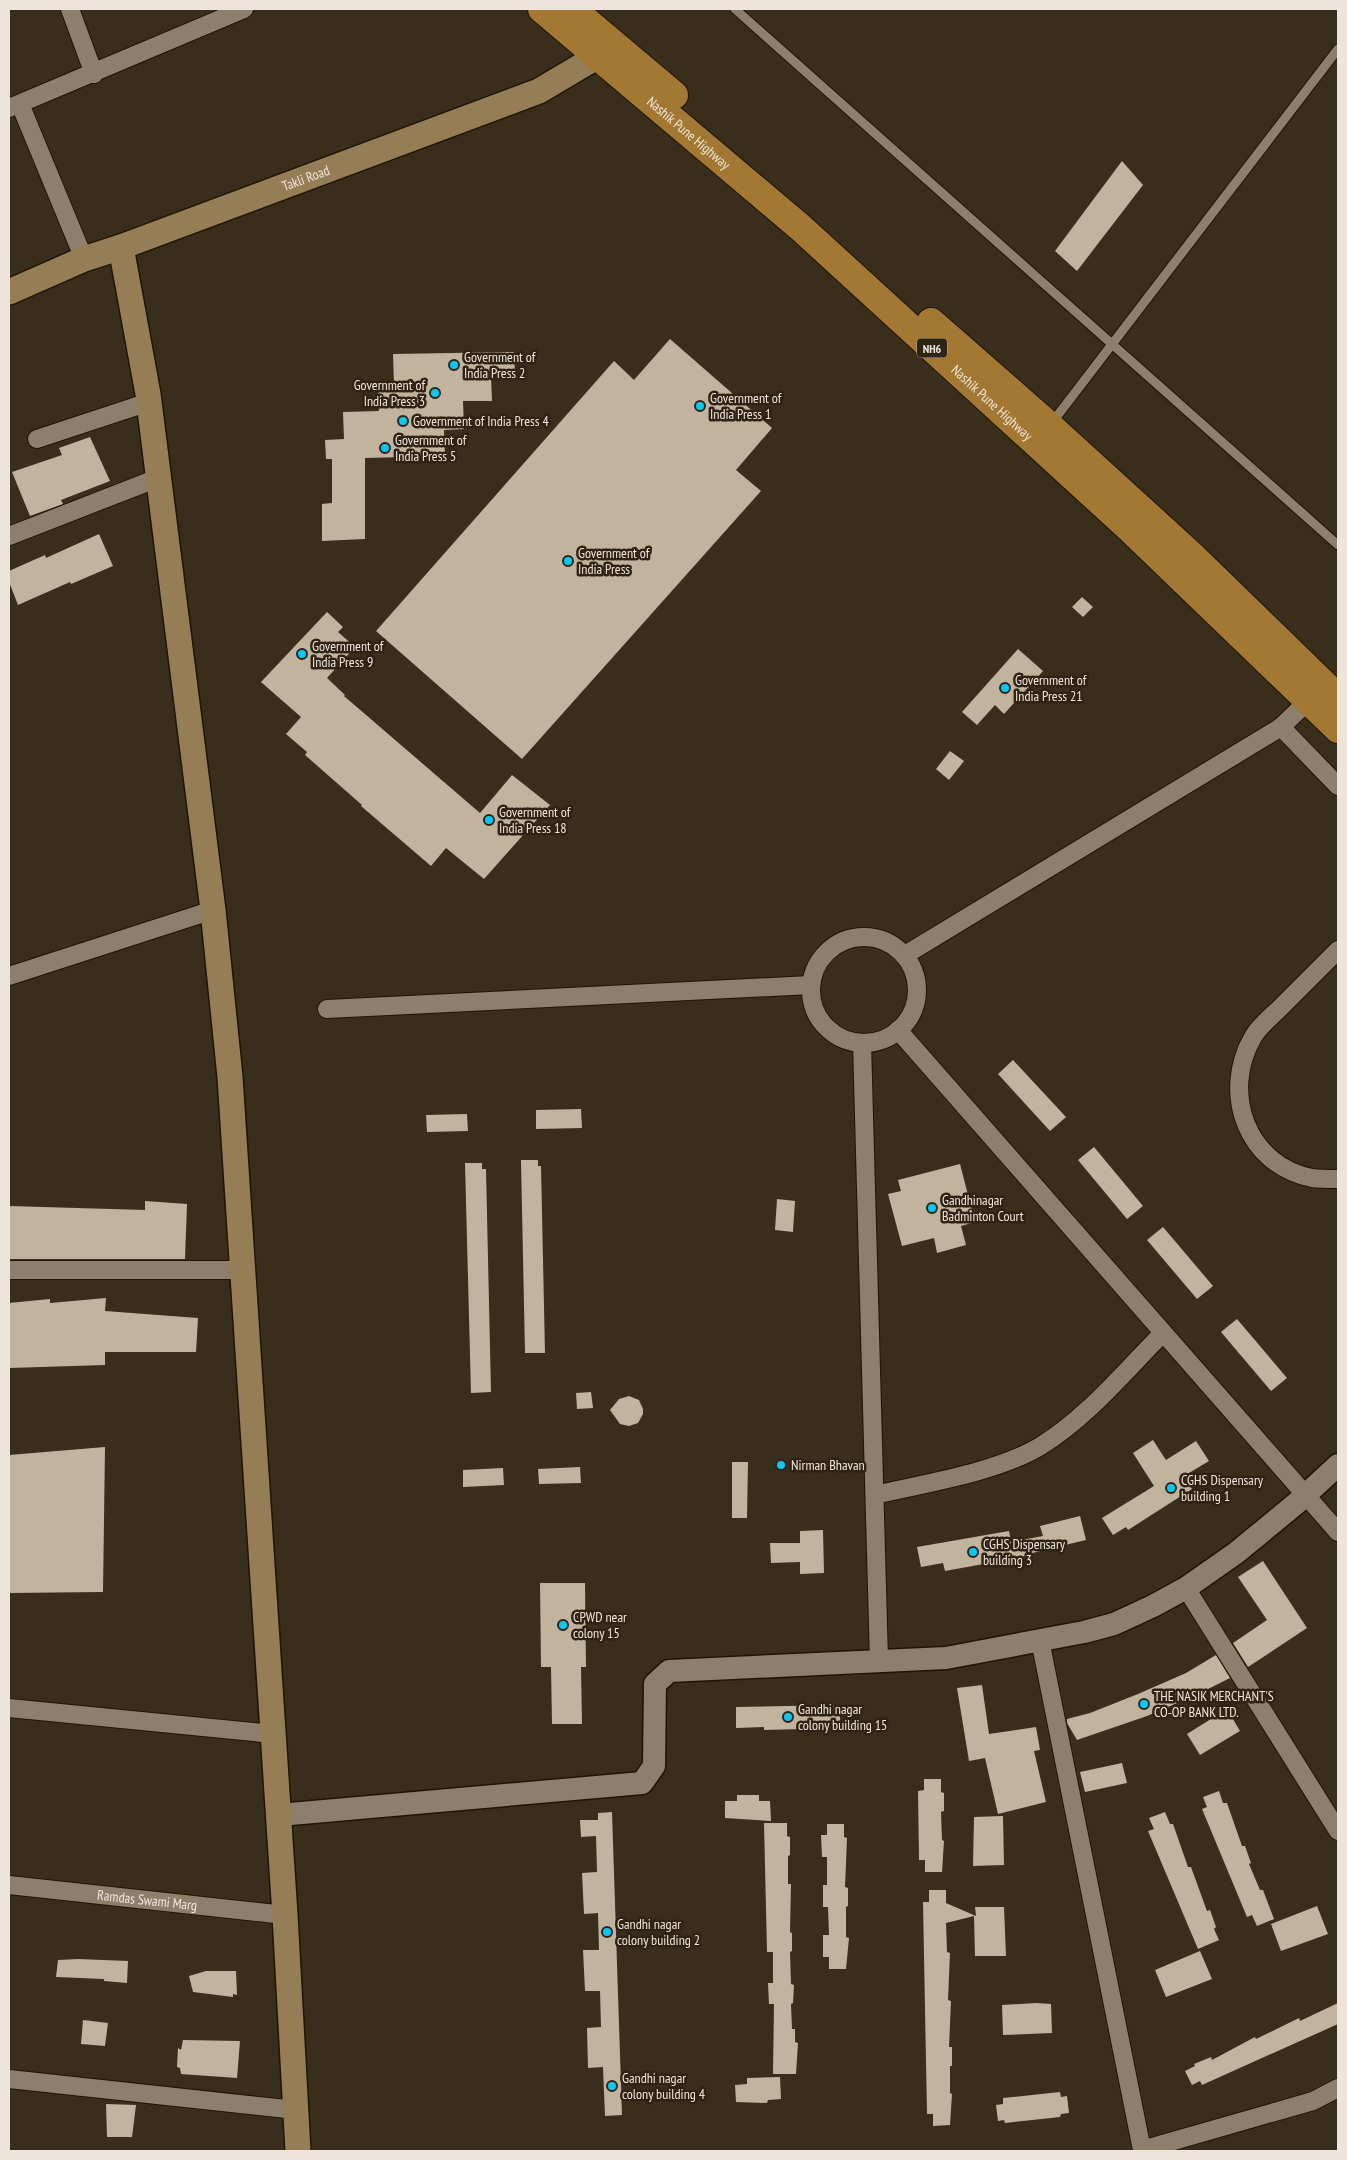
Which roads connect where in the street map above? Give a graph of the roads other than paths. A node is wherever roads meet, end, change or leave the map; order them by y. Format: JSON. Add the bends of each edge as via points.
{"nodes":[{"id":1,"x":70,"y":9,"type":"edge"},
{"id":2,"x":244,"y":9,"type":"edge"},
{"id":3,"x":542,"y":9,"type":"edge"},
{"id":4,"x":572,"y":9,"type":"edge"},
{"id":5,"x":735,"y":9,"type":"edge"},
{"id":6,"x":1338,"y":49,"type":"edge"},
{"id":7,"x":598,"y":56,"type":"junction"},
{"id":8,"x":94,"y":74,"type":"junction"},
{"id":9,"x":14,"y":106,"type":"edge"},
{"id":10,"x":121,"y":247,"type":"junction"},
{"id":11,"x":84,"y":259,"type":"junction"},
{"id":12,"x":9,"y":292,"type":"edge"},
{"id":13,"x":1111,"y":345,"type":"junction"},
{"id":14,"x":149,"y":402,"type":"junction"},
{"id":15,"x":1049,"y":426,"type":"junction"},
{"id":16,"x":37,"y":439,"type":"dead end"},
{"id":17,"x":158,"y":478,"type":"junction"},
{"id":18,"x":9,"y":536,"type":"edge"},
{"id":19,"x":1338,"y":545,"type":"edge"},
{"id":20,"x":1338,"y":698,"type":"edge"},
{"id":21,"x":1308,"y":701,"type":"junction"},
{"id":22,"x":1281,"y":727,"type":"junction"},
{"id":23,"x":1338,"y":729,"type":"edge"},
{"id":24,"x":1338,"y":786,"type":"edge"},
{"id":25,"x":213,"y":910,"type":"junction"},
{"id":26,"x":1338,"y":950,"type":"edge"},
{"id":27,"x":905,"y":955,"type":"junction"},
{"id":28,"x":9,"y":976,"type":"edge"},
{"id":29,"x":812,"y":985,"type":"junction"},
{"id":30,"x":327,"y":1009,"type":"dead end"},
{"id":31,"x":898,"y":1030,"type":"junction"},
{"id":32,"x":862,"y":1043,"type":"junction"},
{"id":33,"x":1338,"y":1179,"type":"edge"},
{"id":34,"x":9,"y":1270,"type":"edge"},
{"id":35,"x":243,"y":1270,"type":"junction"},
{"id":36,"x":1163,"y":1333,"type":"junction"},
{"id":37,"x":1338,"y":1465,"type":"edge"},
{"id":38,"x":875,"y":1495,"type":"junction"},
{"id":39,"x":1305,"y":1495,"type":"junction"},
{"id":40,"x":1338,"y":1532,"type":"edge"},
{"id":41,"x":1186,"y":1588,"type":"junction"},
{"id":42,"x":1040,"y":1640,"type":"junction"},
{"id":43,"x":879,"y":1661,"type":"junction"},
{"id":44,"x":9,"y":1708,"type":"edge"},
{"id":45,"x":273,"y":1734,"type":"junction"},
{"id":46,"x":279,"y":1815,"type":"junction"},
{"id":47,"x":1338,"y":1831,"type":"edge"},
{"id":48,"x":9,"y":1885,"type":"edge"},
{"id":49,"x":285,"y":1916,"type":"junction"},
{"id":50,"x":9,"y":2079,"type":"edge"},
{"id":51,"x":1338,"y":2088,"type":"edge"},
{"id":52,"x":296,"y":2110,"type":"junction"},
{"id":53,"x":298,"y":2151,"type":"edge"}],
"edges":[{"from":1,"to":8,"type":"street"},
{"from":2,"to":8,"type":"street"},
{"from":3,"to":7,"type":"highway","name":"Nashik Pune Highway","number":"NH6"},
{"from":4,"to":15,"type":"highway","name":"Nashik Pune Highway","via":[[781,187]]},
{"from":5,"to":13,"type":"lane"},
{"from":6,"to":13,"type":"lane"},
{"from":7,"to":10,"type":"main road","name":"Takli Road","via":[[539,91]]},
{"from":7,"to":21,"type":"highway","name":"Nashik Pune Highway","number":"NH6","via":[[808,234],[1128,527]]},
{"from":8,"to":9,"type":"street"},
{"from":9,"to":11,"type":"street"},
{"from":10,"to":11,"type":"main road","name":"Takli Road"},
{"from":10,"to":14,"type":"main road"},
{"from":11,"to":12,"type":"main road","name":"Takli Road"},
{"from":13,"to":15,"type":"lane"},
{"from":13,"to":19,"type":"lane"},
{"from":14,"to":16,"type":"street"},
{"from":14,"to":17,"type":"main road"},
{"from":15,"to":20,"type":"highway","name":"Nashik Pune Highway","via":[[1190,554]]},
{"from":17,"to":18,"type":"street"},
{"from":17,"to":25,"type":"main road"},
{"from":21,"to":22,"type":"street"},
{"from":21,"to":23,"type":"highway","name":"Nashik Pune Highway"},
{"from":22,"to":24,"type":"street"},
{"from":22,"to":27,"type":"street"},
{"from":25,"to":28,"type":"street"},
{"from":25,"to":35,"type":"main road","via":[[230,1077]]},
{"from":26,"to":33,"type":"street","via":[[1253,1036],[1240,1065],[1237,1087],[1246,1126],[1255,1142],[1275,1161],[1312,1178]]},
{"from":27,"to":29,"type":"street","via":[[888,942],[872,937],[846,940],[823,955]]},
{"from":27,"to":31,"type":"street","via":[[915,972],[918,990],[916,1004],[905,1025]]},
{"from":29,"to":30,"type":"street"},
{"from":29,"to":32,"type":"street","via":[[810,991],[815,1011],[828,1030],[842,1039]]},
{"from":31,"to":32,"type":"street","via":[[889,1038]]},
{"from":31,"to":36,"type":"street"},
{"from":32,"to":38,"type":"street"},
{"from":34,"to":35,"type":"street"},
{"from":35,"to":45,"type":"main road"},
{"from":36,"to":38,"type":"street","via":[[1078,1419],[1039,1447],[993,1467]]},
{"from":36,"to":39,"type":"street"},
{"from":37,"to":39,"type":"street"},
{"from":38,"to":43,"type":"street"},
{"from":39,"to":40,"type":"street"},
{"from":39,"to":41,"type":"street"},
{"from":41,"to":42,"type":"street","via":[[1114,1624]]},
{"from":41,"to":47,"type":"street"},
{"from":42,"to":43,"type":"street","via":[[946,1658]]},
{"from":42,"to":51,"type":"street","via":[[1142,2150],[1313,2101]]},
{"from":43,"to":46,"type":"street","via":[[669,1671],[655,1684],[654,1766],[642,1783]]},
{"from":44,"to":45,"type":"street"},
{"from":45,"to":46,"type":"main road"},
{"from":46,"to":49,"type":"main road"},
{"from":48,"to":49,"type":"street","name":"Ramdas Swami Marg"},
{"from":49,"to":52,"type":"main road"},
{"from":50,"to":52,"type":"street"},
{"from":52,"to":53,"type":"main road"}]}
